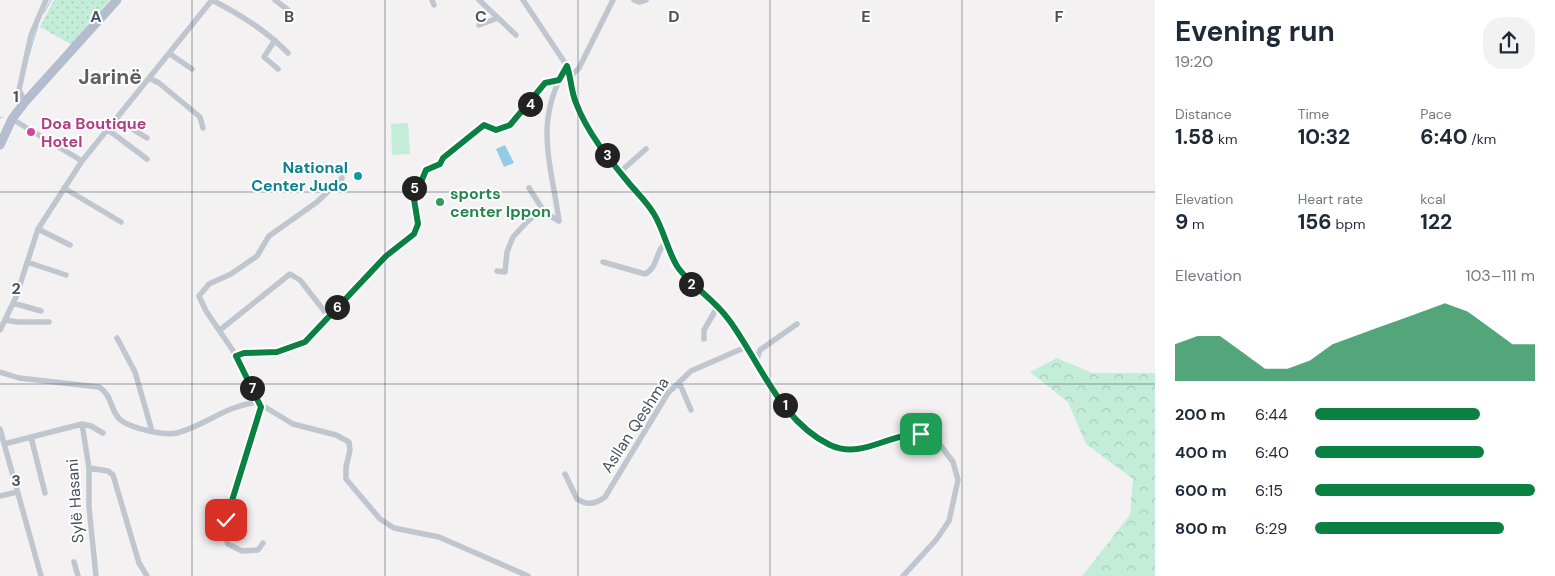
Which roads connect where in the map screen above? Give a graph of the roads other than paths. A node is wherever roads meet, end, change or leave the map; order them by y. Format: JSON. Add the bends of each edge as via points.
{"nodes":[{"id":1,"x":46,"y":0,"type":"edge"},
{"id":2,"x":116,"y":0,"type":"edge"},
{"id":3,"x":212,"y":0,"type":"edge"},
{"id":4,"x":276,"y":0,"type":"edge"},
{"id":5,"x":479,"y":0,"type":"edge"},
{"id":6,"x":522,"y":0,"type":"edge"},
{"id":7,"x":613,"y":0,"type":"edge"},
{"id":8,"x":634,"y":0,"type":"edge"},
{"id":9,"x":646,"y":0,"type":"edge"},
{"id":10,"x":292,"y":13,"type":"dead end"},
{"id":11,"x":498,"y":18,"type":"junction"},
{"id":12,"x":479,"y":25,"type":"dead end"},
{"id":13,"x":516,"y":35,"type":"dead end"},
{"id":14,"x":275,"y":40,"type":"junction"},
{"id":15,"x":288,"y":53,"type":"dead end"},
{"id":16,"x":170,"y":54,"type":"junction"},
{"id":17,"x":567,"y":66,"type":"junction"},
{"id":18,"x":192,"y":69,"type":"dead end"},
{"id":19,"x":278,"y":69,"type":"dead end"},
{"id":20,"x":570,"y":77,"type":"junction"},
{"id":21,"x":149,"y":78,"type":"junction"},
{"id":22,"x":559,"y":80,"type":"junction"},
{"id":23,"x":25,"y":102,"type":"junction"},
{"id":24,"x":12,"y":119,"type":"junction"},
{"id":25,"x":116,"y":119,"type":"junction"},
{"id":26,"x":203,"y":128,"type":"dead end"},
{"id":27,"x":107,"y":129,"type":"junction"},
{"id":28,"x":147,"y":138,"type":"dead end"},
{"id":29,"x":0,"y":145,"type":"edge"},
{"id":30,"x":646,"y":149,"type":"dead end"},
{"id":31,"x":147,"y":158,"type":"dead end"},
{"id":32,"x":82,"y":161,"type":"junction"},
{"id":33,"x":620,"y":172,"type":"junction"},
{"id":34,"x":342,"y":178,"type":"dead end"},
{"id":35,"x":64,"y":188,"type":"junction"},
{"id":36,"x":529,"y":188,"type":"dead end"},
{"id":37,"x":545,"y":213,"type":"junction"},
{"id":38,"x":122,"y":222,"type":"dead end"},
{"id":39,"x":38,"y":229,"type":"junction"},
{"id":40,"x":668,"y":242,"type":"junction"},
{"id":41,"x":70,"y":245,"type":"dead end"},
{"id":42,"x":27,"y":262,"type":"junction"},
{"id":43,"x":603,"y":262,"type":"dead end"},
{"id":44,"x":497,"y":271,"type":"dead end"},
{"id":45,"x":66,"y":275,"type":"dead end"},
{"id":46,"x":13,"y":303,"type":"junction"},
{"id":47,"x":718,"y":306,"type":"junction"},
{"id":48,"x":41,"y":311,"type":"dead end"},
{"id":49,"x":329,"y":317,"type":"junction"},
{"id":50,"x":5,"y":320,"type":"junction"},
{"id":51,"x":49,"y":322,"type":"dead end"},
{"id":52,"x":797,"y":324,"type":"dead end"},
{"id":53,"x":0,"y":330,"type":"edge"},
{"id":54,"x":220,"y":330,"type":"junction"},
{"id":55,"x":117,"y":338,"type":"dead end"},
{"id":56,"x":704,"y":339,"type":"dead end"},
{"id":57,"x":746,"y":347,"type":"junction"},
{"id":58,"x":236,"y":356,"type":"junction"},
{"id":59,"x":756,"y":362,"type":"junction"},
{"id":60,"x":0,"y":372,"type":"edge"},
{"id":61,"x":679,"y":382,"type":"junction"},
{"id":62,"x":259,"y":403,"type":"junction"},
{"id":63,"x":691,"y":410,"type":"dead end"},
{"id":64,"x":82,"y":424,"type":"junction"},
{"id":65,"x":0,"y":429,"type":"edge"},
{"id":66,"x":152,"y":431,"type":"junction"},
{"id":67,"x":103,"y":433,"type":"dead end"},
{"id":68,"x":31,"y":437,"type":"junction"},
{"id":69,"x":4,"y":444,"type":"junction"},
{"id":70,"x":89,"y":468,"type":"junction"},
{"id":71,"x":565,"y":474,"type":"dead end"},
{"id":72,"x":17,"y":492,"type":"junction"},
{"id":73,"x":45,"y":493,"type":"dead end"},
{"id":74,"x":0,"y":496,"type":"edge"},
{"id":75,"x":263,"y":542,"type":"dead end"},
{"id":76,"x":74,"y":562,"type":"dead end"},
{"id":77,"x":41,"y":576,"type":"edge"},
{"id":78,"x":78,"y":576,"type":"edge"},
{"id":79,"x":96,"y":576,"type":"edge"},
{"id":80,"x":148,"y":576,"type":"edge"},
{"id":81,"x":528,"y":576,"type":"edge"},
{"id":82,"x":904,"y":576,"type":"edge"}],
"edges":[{"from":1,"to":23,"type":"street","via":[[31,35],[19,90]]},
{"from":2,"to":23,"type":"main road"},
{"from":3,"to":14,"type":"street","via":[[245,17]]},
{"from":3,"to":16,"type":"street"},
{"from":4,"to":10,"type":"street"},
{"from":5,"to":11,"type":"street"},
{"from":6,"to":17,"type":"street"},
{"from":7,"to":20,"type":"street","via":[[579,68]]},
{"from":8,"to":9,"type":"street"},
{"from":11,"to":12,"type":"street"},
{"from":11,"to":13,"type":"street"},
{"from":14,"to":15,"type":"street"},
{"from":14,"to":19,"type":"street","via":[[264,57]]},
{"from":16,"to":18,"type":"street"},
{"from":16,"to":21,"type":"street"},
{"from":17,"to":20,"type":"street"},
{"from":17,"to":22,"type":"street"},
{"from":20,"to":33,"type":"street","via":[[576,105],[599,145]]},
{"from":21,"to":25,"type":"street"},
{"from":21,"to":26,"type":"street","via":[[200,117]]},
{"from":22,"to":37,"type":"street","via":[[546,126],[546,146],[559,220]]},
{"from":22,"to":49,"type":"street","via":[[545,83],[510,125],[496,130],[484,125],[443,158],[440,164],[426,170],[413,193],[418,224],[414,234],[386,256]]},
{"from":23,"to":24,"type":"main road"},
{"from":24,"to":29,"type":"main road"},
{"from":24,"to":32,"type":"street"},
{"from":25,"to":27,"type":"street"},
{"from":25,"to":28,"type":"street"},
{"from":27,"to":31,"type":"street"},
{"from":27,"to":32,"type":"street"},
{"from":30,"to":33,"type":"street"},
{"from":32,"to":35,"type":"street"},
{"from":33,"to":40,"type":"street","via":[[653,213]]},
{"from":34,"to":54,"type":"street","via":[[316,202],[269,236],[257,256],[202,290],[200,302]]},
{"from":35,"to":38,"type":"street"},
{"from":35,"to":39,"type":"street"},
{"from":36,"to":37,"type":"street"},
{"from":37,"to":44,"type":"street","via":[[536,214],[513,237],[507,252],[505,272]]},
{"from":39,"to":41,"type":"street"},
{"from":39,"to":42,"type":"street"},
{"from":40,"to":43,"type":"street","via":[[661,247],[653,269],[645,274]]},
{"from":40,"to":47,"type":"street","via":[[677,267]]},
{"from":42,"to":45,"type":"street"},
{"from":42,"to":46,"type":"street"},
{"from":46,"to":48,"type":"street"},
{"from":46,"to":50,"type":"street"},
{"from":47,"to":56,"type":"street","via":[[704,330]]},
{"from":47,"to":57,"type":"street"},
{"from":49,"to":54,"type":"street","via":[[300,280],[290,274]]},
{"from":49,"to":58,"type":"street","via":[[296,347]]},
{"from":50,"to":51,"type":"street"},
{"from":50,"to":53,"type":"street"},
{"from":52,"to":59,"type":"street","via":[[760,350]]},
{"from":54,"to":58,"type":"street"},
{"from":55,"to":66,"type":"street","via":[[135,372]]},
{"from":57,"to":59,"type":"street"},
{"from":57,"to":61,"type":"street","name":"Asllan Qeshma","via":[[691,371]]},
{"from":58,"to":62,"type":"street"},
{"from":59,"to":82,"type":"street","via":[[794,418],[820,440],[848,450],[860,450],[907,434],[921,434],[941,446],[953,462],[958,480],[949,521]]},
{"from":60,"to":66,"type":"street","via":[[19,378],[99,387],[108,394],[118,418],[135,428]]},
{"from":61,"to":63,"type":"street"},
{"from":61,"to":71,"type":"street","name":"Asllan Qeshma","via":[[668,393],[605,497],[593,504],[582,503],[574,495]]},
{"from":62,"to":66,"type":"street","via":[[235,406],[176,433]]},
{"from":62,"to":75,"type":"street","via":[[260,414],[223,530],[228,544],[242,551],[258,550]]},
{"from":62,"to":81,"type":"street","via":[[293,424],[336,435],[349,442],[346,479],[372,511],[394,528],[439,537]]},
{"from":64,"to":67,"type":"street"},
{"from":64,"to":68,"type":"street"},
{"from":64,"to":70,"type":"street","name":"Sylë Hasani"},
{"from":65,"to":69,"type":"street"},
{"from":68,"to":69,"type":"street"},
{"from":68,"to":73,"type":"street"},
{"from":69,"to":72,"type":"street"},
{"from":70,"to":79,"type":"street","name":"Sylë Hasani","via":[[89,507]]},
{"from":70,"to":80,"type":"street","via":[[113,475],[139,563]]},
{"from":72,"to":74,"type":"street"},
{"from":72,"to":77,"type":"street"},
{"from":76,"to":78,"type":"street"}]}
